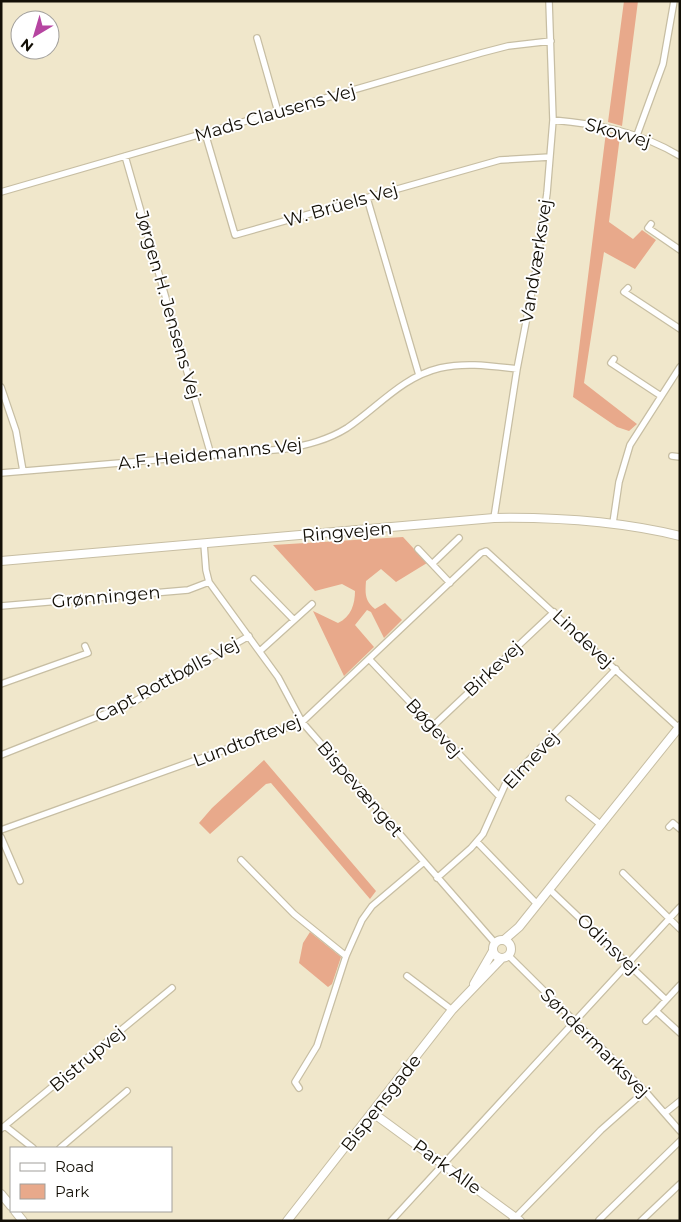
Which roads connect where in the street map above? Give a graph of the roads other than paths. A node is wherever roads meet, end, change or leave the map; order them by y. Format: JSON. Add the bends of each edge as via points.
{"nodes":[{"id":1,"x":549,"y":1,"type":"edge"},
{"id":2,"x":674,"y":1,"type":"edge"},
{"id":3,"x":257,"y":38,"type":"dead end"},
{"id":4,"x":551,"y":41,"type":"junction"},
{"id":5,"x":278,"y":112,"type":"junction"},
{"id":6,"x":553,"y":120,"type":"junction"},
{"id":7,"x":205,"y":133,"type":"junction"},
{"id":8,"x":637,"y":135,"type":"junction"},
{"id":9,"x":125,"y":156,"type":"junction"},
{"id":10,"x":680,"y":156,"type":"edge"},
{"id":11,"x":550,"y":157,"type":"junction"},
{"id":12,"x":1,"y":192,"type":"edge"},
{"id":13,"x":367,"y":198,"type":"junction"},
{"id":14,"x":651,"y":224,"type":"dead end"},
{"id":15,"x":680,"y":250,"type":"edge"},
{"id":16,"x":628,"y":288,"type":"dead end"},
{"id":17,"x":680,"y":329,"type":"edge"},
{"id":18,"x":614,"y":359,"type":"dead end"},
{"id":19,"x":680,"y":368,"type":"edge"},
{"id":20,"x":517,"y":369,"type":"junction"},
{"id":21,"x":419,"y":375,"type":"junction"},
{"id":22,"x":1,"y":387,"type":"edge"},
{"id":23,"x":661,"y":396,"type":"junction"},
{"id":24,"x":211,"y":455,"type":"junction"},
{"id":25,"x":672,"y":456,"type":"dead end"},
{"id":26,"x":680,"y":458,"type":"edge"},
{"id":27,"x":23,"y":471,"type":"junction"},
{"id":28,"x":1,"y":473,"type":"edge"},
{"id":29,"x":494,"y":518,"type":"junction"},
{"id":30,"x":613,"y":523,"type":"junction"},
{"id":31,"x":680,"y":536,"type":"edge"},
{"id":32,"x":459,"y":538,"type":"dead end"},
{"id":33,"x":204,"y":544,"type":"junction"},
{"id":34,"x":418,"y":549,"type":"dead end"},
{"id":35,"x":486,"y":551,"type":"joint"},
{"id":36,"x":1,"y":562,"type":"edge"},
{"id":37,"x":432,"y":564,"type":"junction"},
{"id":38,"x":254,"y":579,"type":"dead end"},
{"id":39,"x":209,"y":582,"type":"junction"},
{"id":40,"x":450,"y":583,"type":"junction"},
{"id":41,"x":312,"y":604,"type":"dead end"},
{"id":42,"x":1,"y":606,"type":"edge"},
{"id":43,"x":554,"y":612,"type":"junction"},
{"id":44,"x":294,"y":620,"type":"junction"},
{"id":45,"x":248,"y":636,"type":"junction"},
{"id":46,"x":85,"y":646,"type":"dead end"},
{"id":47,"x":260,"y":651,"type":"junction"},
{"id":48,"x":370,"y":660,"type":"junction"},
{"id":49,"x":616,"y":670,"type":"junction"},
{"id":50,"x":1,"y":684,"type":"edge"},
{"id":51,"x":302,"y":722,"type":"junction"},
{"id":52,"x":432,"y":727,"type":"junction"},
{"id":53,"x":679,"y":728,"type":"edge"},
{"id":54,"x":1,"y":755,"type":"edge"},
{"id":55,"x":499,"y":796,"type":"junction"},
{"id":56,"x":569,"y":799,"type":"dead end"},
{"id":57,"x":600,"y":824,"type":"junction"},
{"id":58,"x":669,"y":828,"type":"dead end"},
{"id":59,"x":1,"y":830,"type":"edge"},
{"id":60,"x":680,"y":830,"type":"edge"},
{"id":61,"x":1,"y":837,"type":"edge"},
{"id":62,"x":477,"y":842,"type":"junction"},
{"id":63,"x":240,"y":860,"type":"dead end"},
{"id":64,"x":424,"y":862,"type":"junction"},
{"id":65,"x":623,"y":873,"type":"dead end"},
{"id":66,"x":437,"y":878,"type":"junction"},
{"id":67,"x":20,"y":881,"type":"dead end"},
{"id":68,"x":549,"y":889,"type":"junction"},
{"id":69,"x":537,"y":904,"type":"junction"},
{"id":70,"x":680,"y":907,"type":"edge"},
{"id":71,"x":669,"y":918,"type":"junction"},
{"id":72,"x":519,"y":927,"type":"junction"},
{"id":73,"x":680,"y":929,"type":"edge"},
{"id":74,"x":504,"y":940,"type":"junction"},
{"id":75,"x":511,"y":945,"type":"junction"},
{"id":76,"x":494,"y":947,"type":"junction"},
{"id":77,"x":346,"y":956,"type":"junction"},
{"id":78,"x":505,"y":958,"type":"junction"},
{"id":79,"x":627,"y":963,"type":"junction"},
{"id":80,"x":407,"y":976,"type":"dead end"},
{"id":81,"x":474,"y":985,"type":"junction"},
{"id":82,"x":680,"y":985,"type":"edge"},
{"id":83,"x":172,"y":988,"type":"dead end"},
{"id":84,"x":666,"y":1000,"type":"junction"},
{"id":85,"x":452,"y":1010,"type":"junction"},
{"id":86,"x":656,"y":1011,"type":"junction"},
{"id":87,"x":573,"y":1021,"type":"junction"},
{"id":88,"x":646,"y":1021,"type":"dead end"},
{"id":89,"x":680,"y":1033,"type":"edge"},
{"id":90,"x":298,"y":1088,"type":"dead end"},
{"id":91,"x":645,"y":1090,"type":"junction"},
{"id":92,"x":127,"y":1091,"type":"dead end"},
{"id":93,"x":680,"y":1101,"type":"edge"},
{"id":94,"x":373,"y":1113,"type":"junction"},
{"id":95,"x":665,"y":1113,"type":"junction"},
{"id":96,"x":3,"y":1127,"type":"edge"},
{"id":97,"x":680,"y":1132,"type":"edge"},
{"id":98,"x":680,"y":1140,"type":"edge"},
{"id":99,"x":32,"y":1147,"type":"edge"},
{"id":100,"x":61,"y":1147,"type":"edge"},
{"id":101,"x":443,"y":1163,"type":"junction"},
{"id":102,"x":680,"y":1184,"type":"edge"},
{"id":103,"x":1,"y":1194,"type":"edge"},
{"id":104,"x":10,"y":1205,"type":"edge"},
{"id":105,"x":516,"y":1220,"type":"edge"},
{"id":106,"x":599,"y":1220,"type":"edge"},
{"id":107,"x":286,"y":1221,"type":"edge"},
{"id":108,"x":391,"y":1221,"type":"edge"},
{"id":109,"x":641,"y":1221,"type":"edge"}],
"edges":[{"from":1,"to":4,"type":"street","name":"Vandværksvej"},
{"from":2,"to":8,"type":"street","via":[[663,64]]},
{"from":3,"to":5,"type":"street"},
{"from":4,"to":5,"type":"street","name":"Mads Clausens Vej","via":[[499,49]]},
{"from":4,"to":6,"type":"street","name":"Vandværksvej"},
{"from":5,"to":7,"type":"street","name":"Mads Clausens Vej"},
{"from":6,"to":8,"type":"street","name":"Skovvej","via":[[591,124]]},
{"from":6,"to":11,"type":"street","name":"Vandværksvej"},
{"from":7,"to":9,"type":"street","name":"Mads Clausens Vej"},
{"from":7,"to":13,"type":"street","name":"W. Brüels Vej","via":[[235,234]]},
{"from":8,"to":10,"type":"street","name":"Skovvej"},
{"from":9,"to":12,"type":"street","name":"Mads Clausens Vej"},
{"from":9,"to":24,"type":"street","name":"Jørgen H. Jensens Vej"},
{"from":11,"to":13,"type":"street","name":"W. Brüels Vej","via":[[500,160]]},
{"from":11,"to":20,"type":"street","name":"Vandværksvej","via":[[536,270]]},
{"from":13,"to":21,"type":"street"},
{"from":14,"to":15,"type":"street","via":[[648,228]]},
{"from":16,"to":17,"type":"street","via":[[624,292]]},
{"from":18,"to":23,"type":"street","via":[[611,363]]},
{"from":19,"to":23,"type":"street"},
{"from":20,"to":21,"type":"street","name":"A.F. Heidemanns Vej","via":[[460,364]]},
{"from":20,"to":29,"type":"street","name":"Vandværksvej"},
{"from":21,"to":24,"type":"street","name":"A.F. Heidemanns Vej","via":[[397,388],[347,428],[326,439],[285,449]]},
{"from":22,"to":27,"type":"street","via":[[16,431]]},
{"from":23,"to":30,"type":"street","via":[[637,431],[627,454]]},
{"from":24,"to":27,"type":"street","name":"A.F. Heidemanns Vej"},
{"from":25,"to":26,"type":"street"},
{"from":27,"to":28,"type":"street","name":"A.F. Heidemanns Vej"},
{"from":29,"to":30,"type":"street","name":"Ringvejen","via":[[564,518]]},
{"from":29,"to":33,"type":"street","name":"Ringvejen"},
{"from":30,"to":31,"type":"street","name":"Ringvejen"},
{"from":32,"to":37,"type":"street"},
{"from":33,"to":36,"type":"street","name":"Ringvejen"},
{"from":33,"to":39,"type":"street","name":"Bispevænget"},
{"from":34,"to":37,"type":"street"},
{"from":35,"to":40,"type":"street","name":"Lundtoftevej"},
{"from":35,"to":43,"type":"street","name":"Lindevej"},
{"from":37,"to":40,"type":"street"},
{"from":38,"to":44,"type":"street"},
{"from":39,"to":42,"type":"street","name":"Grønningen","via":[[188,590]]},
{"from":39,"to":45,"type":"street","name":"Bispevænget"},
{"from":40,"to":48,"type":"street","name":"Lundtoftevej"},
{"from":41,"to":44,"type":"street"},
{"from":43,"to":49,"type":"street","name":"Lindevej"},
{"from":43,"to":52,"type":"street","name":"Birkevej"},
{"from":44,"to":47,"type":"street"},
{"from":45,"to":47,"type":"street","name":"Bispevænget"},
{"from":45,"to":54,"type":"street","name":"Capt Rottbølls Vej","via":[[130,704]]},
{"from":46,"to":50,"type":"street","via":[[88,653]]},
{"from":47,"to":51,"type":"street","name":"Bispevænget"},
{"from":48,"to":51,"type":"street","name":"Lundtoftevej"},
{"from":48,"to":52,"type":"street","name":"Bøgevej"},
{"from":49,"to":53,"type":"street","name":"Lindevej"},
{"from":49,"to":55,"type":"street","name":"Elmevej","via":[[505,785]]},
{"from":51,"to":59,"type":"street","name":"Lundtoftevej"},
{"from":51,"to":64,"type":"street","name":"Bispevænget"},
{"from":52,"to":55,"type":"street","name":"Bøgevej"},
{"from":53,"to":57,"type":"street"},
{"from":55,"to":62,"type":"street","name":"Elmevej","via":[[488,825]]},
{"from":56,"to":57,"type":"street"},
{"from":57,"to":68,"type":"street"},
{"from":58,"to":60,"type":"street","via":[[673,824]]},
{"from":61,"to":67,"type":"street"},
{"from":62,"to":66,"type":"street","name":"Elmevej"},
{"from":62,"to":69,"type":"street"},
{"from":63,"to":77,"type":"street","via":[[294,914]]},
{"from":64,"to":66,"type":"street","name":"Bispevænget"},
{"from":64,"to":77,"type":"street","via":[[372,906]]},
{"from":65,"to":71,"type":"street"},
{"from":66,"to":76,"type":"street","name":"Bispevænget"},
{"from":68,"to":69,"type":"street"},
{"from":68,"to":79,"type":"street","name":"Odinsvej"},
{"from":69,"to":72,"type":"street"},
{"from":70,"to":71,"type":"street"},
{"from":71,"to":73,"type":"street"},
{"from":71,"to":79,"type":"street"},
{"from":72,"to":74,"type":"street"},
{"from":72,"to":75,"type":"street"},
{"from":74,"to":75,"type":"street"},
{"from":74,"to":76,"type":"street"},
{"from":75,"to":78,"type":"street","via":[[512,951]]},
{"from":76,"to":78,"type":"street"},
{"from":76,"to":81,"type":"street","name":"Bispensgade"},
{"from":77,"to":90,"type":"street","via":[[317,1046],[295,1082]]},
{"from":78,"to":81,"type":"street","name":"Bispensgade"},
{"from":78,"to":87,"type":"street","name":"Søndermarksvej"},
{"from":79,"to":84,"type":"street","name":"Odinsvej"},
{"from":79,"to":87,"type":"street"},
{"from":80,"to":85,"type":"street"},
{"from":81,"to":85,"type":"street","name":"Bispensgade"},
{"from":82,"to":84,"type":"street"},
{"from":83,"to":96,"type":"street","name":"Bistrupvej"},
{"from":84,"to":86,"type":"street"},
{"from":85,"to":94,"type":"street","name":"Bispensgade"},
{"from":86,"to":88,"type":"street"},
{"from":86,"to":89,"type":"street"},
{"from":87,"to":91,"type":"street","name":"Søndermarksvej"},
{"from":87,"to":101,"type":"street"},
{"from":91,"to":95,"type":"street","name":"Søndermarksvej"},
{"from":91,"to":105,"type":"street","via":[[601,1130]]},
{"from":92,"to":100,"type":"street"},
{"from":93,"to":95,"type":"street"},
{"from":94,"to":101,"type":"street","name":"Park Alle"},
{"from":94,"to":107,"type":"street","name":"Bispensgade"},
{"from":95,"to":97,"type":"street","name":"Søndermarksvej"},
{"from":96,"to":99,"type":"street"},
{"from":98,"to":106,"type":"street"},
{"from":101,"to":105,"type":"street","name":"Park Alle"},
{"from":101,"to":108,"type":"street"},
{"from":102,"to":109,"type":"street"},
{"from":103,"to":104,"type":"street"}]}
